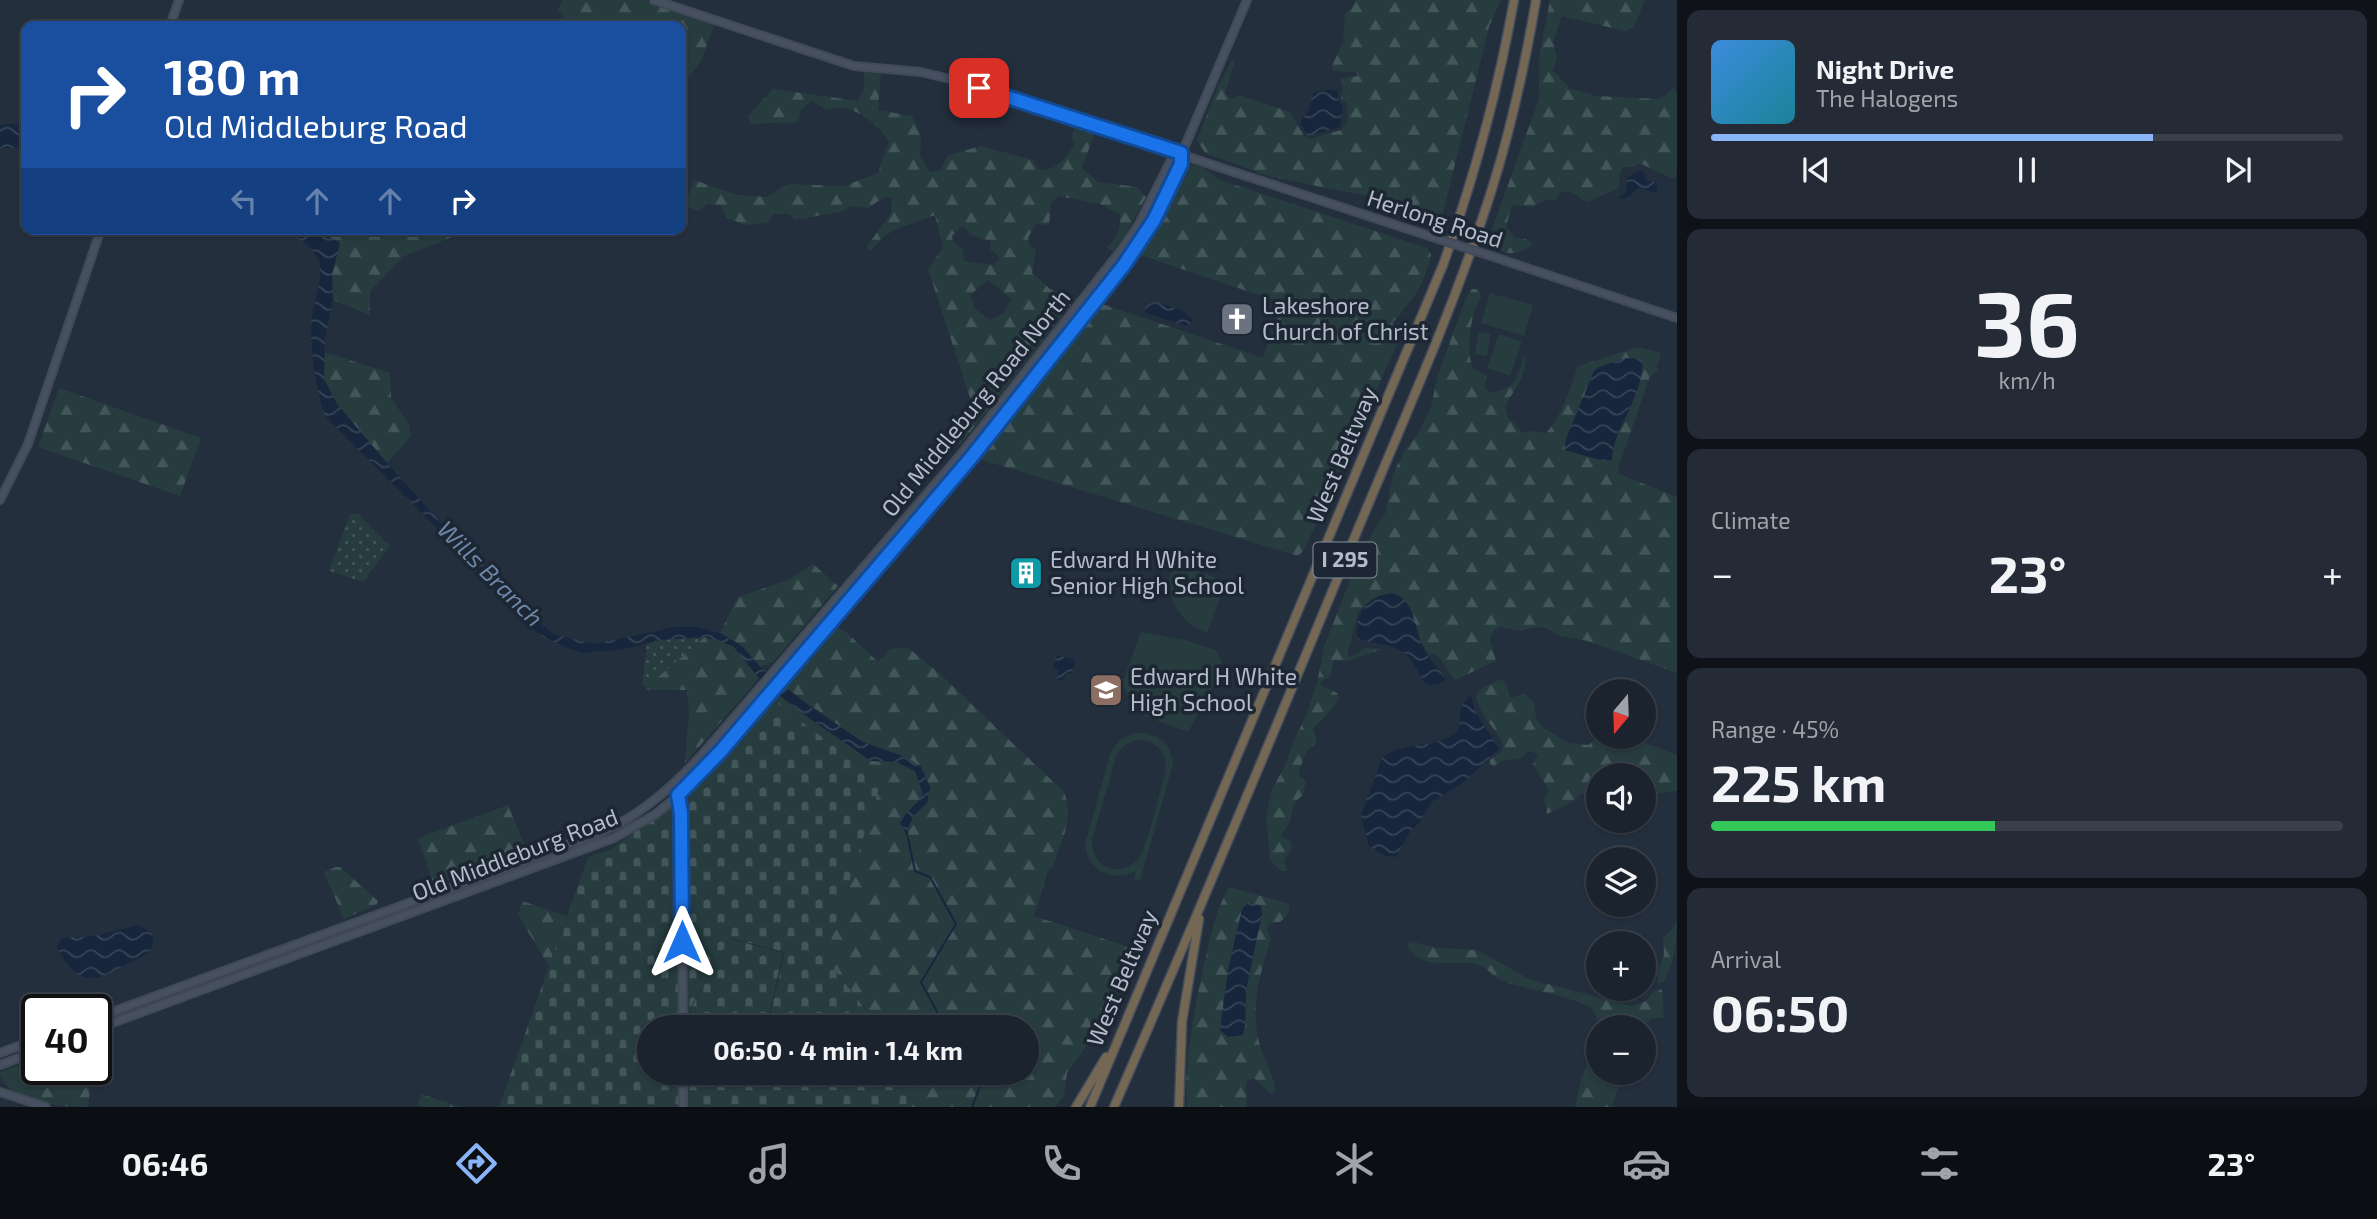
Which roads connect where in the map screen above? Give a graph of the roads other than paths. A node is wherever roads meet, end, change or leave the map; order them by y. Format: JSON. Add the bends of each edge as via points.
{"nodes":[{"id":1,"x":179,"y":0,"type":"edge"},
{"id":2,"x":654,"y":0,"type":"edge"},
{"id":3,"x":1247,"y":0,"type":"edge"},
{"id":4,"x":1514,"y":0,"type":"edge"},
{"id":5,"x":1536,"y":0,"type":"edge"},
{"id":6,"x":172,"y":21,"type":"edge"},
{"id":7,"x":1181,"y":153,"type":"junction"},
{"id":8,"x":99,"y":235,"type":"edge"},
{"id":9,"x":1677,"y":318,"type":"edge"},
{"id":10,"x":1038,"y":356,"type":"junction"},
{"id":11,"x":1047,"y":362,"type":"junction"},
{"id":12,"x":970,"y":459,"type":"joint"},
{"id":13,"x":0,"y":500,"type":"edge"},
{"id":14,"x":779,"y":664,"type":"joint"},
{"id":15,"x":748,"y":701,"type":"junction"},
{"id":16,"x":757,"y":708,"type":"junction"},
{"id":17,"x":677,"y":782,"type":"junction"},
{"id":18,"x":678,"y":795,"type":"junction"},
{"id":19,"x":499,"y":869,"type":"junction"},
{"id":20,"x":503,"y":880,"type":"junction"},
{"id":21,"x":1202,"y":905,"type":"junction"},
{"id":22,"x":232,"y":967,"type":"junction"},
{"id":23,"x":236,"y":977,"type":"junction"},
{"id":24,"x":145,"y":999,"type":"junction"},
{"id":25,"x":155,"y":1007,"type":"junction"},
{"id":26,"x":112,"y":1011,"type":"edge"},
{"id":27,"x":683,"y":1015,"type":"edge"},
{"id":28,"x":112,"y":1023,"type":"edge"},
{"id":29,"x":1120,"y":1033,"type":"junction"},
{"id":30,"x":21,"y":1046,"type":"edge"},
{"id":31,"x":0,"y":1053,"type":"edge"},
{"id":32,"x":21,"y":1057,"type":"edge"},
{"id":33,"x":0,"y":1065,"type":"edge"},
{"id":34,"x":683,"y":1085,"type":"edge"},
{"id":35,"x":0,"y":1092,"type":"edge"},
{"id":36,"x":46,"y":1107,"type":"edge"},
{"id":37,"x":683,"y":1107,"type":"edge"},
{"id":38,"x":1076,"y":1107,"type":"edge"},
{"id":39,"x":1090,"y":1107,"type":"edge"},
{"id":40,"x":1114,"y":1107,"type":"edge"},
{"id":41,"x":1179,"y":1107,"type":"edge"}],
"edges":[{"from":1,"to":6,"type":"main road"},
{"from":2,"to":7,"type":"main road","name":"Herlong Road","via":[[853,66],[937,75]]},
{"from":3,"to":7,"type":"main road","name":"Old Middleburg Road North"},
{"from":4,"to":29,"type":"highway","name":"West Beltway","number":"I 295","via":[[1481,152],[1443,265]]},
{"from":5,"to":21,"type":"highway","name":"West Beltway","number":"I 295","via":[[1508,136],[1458,288]]},
{"from":7,"to":9,"type":"main road","name":"Herlong Road","bridge":true},
{"from":7,"to":10,"type":"main road","name":"Old Middleburg Road North","via":[[1171,160],[1122,249]]},
{"from":7,"to":11,"type":"main road","name":"Old Middleburg Road North","via":[[1181,164],[1144,238]]},
{"from":8,"to":13,"type":"main road","via":[[28,444]]},
{"from":10,"to":11,"type":"main road"},
{"from":10,"to":14,"type":"main road","name":"Old Middleburg Road North","via":[[962,453]]},
{"from":11,"to":12,"type":"main road","name":"Old Middleburg Road North"},
{"from":12,"to":16,"type":"main road","name":"Old Middleburg Road"},
{"from":14,"to":15,"type":"main road","name":"Old Middleburg Road"},
{"from":15,"to":16,"type":"main road"},
{"from":15,"to":17,"type":"main road","name":"Old Middleburg Road"},
{"from":16,"to":18,"type":"main road","name":"Old Middleburg Road"},
{"from":17,"to":18,"type":"main road"},
{"from":17,"to":19,"type":"main road","name":"Old Middleburg Road","via":[[648,806],[609,828]]},
{"from":18,"to":20,"type":"main road","name":"Old Middleburg Road","via":[[656,814],[614,838]]},
{"from":18,"to":27,"type":"main road"},
{"from":19,"to":20,"type":"main road"},
{"from":19,"to":22,"type":"main road","name":"Old Middleburg Road"},
{"from":20,"to":23,"type":"main road","name":"Old Middleburg Road"},
{"from":21,"to":40,"type":"highway","name":"West Beltway","number":"I 295"},
{"from":21,"to":41,"type":"highway","via":[[1182,1022]]},
{"from":22,"to":23,"type":"main road"},
{"from":22,"to":24,"type":"main road","name":"Old Middleburg Road"},
{"from":23,"to":25,"type":"main road","name":"Old Middleburg Road"},
{"from":24,"to":25,"type":"main road"},
{"from":24,"to":26,"type":"main road","name":"Old Middleburg Road"},
{"from":25,"to":28,"type":"main road","name":"Old Middleburg Road"},
{"from":29,"to":38,"type":"highway"},
{"from":29,"to":39,"type":"highway","name":"West Beltway","number":"I 295"},
{"from":30,"to":31,"type":"main road"},
{"from":32,"to":33,"type":"main road"},
{"from":34,"to":37,"type":"main road"},
{"from":35,"to":36,"type":"main road"}]}
